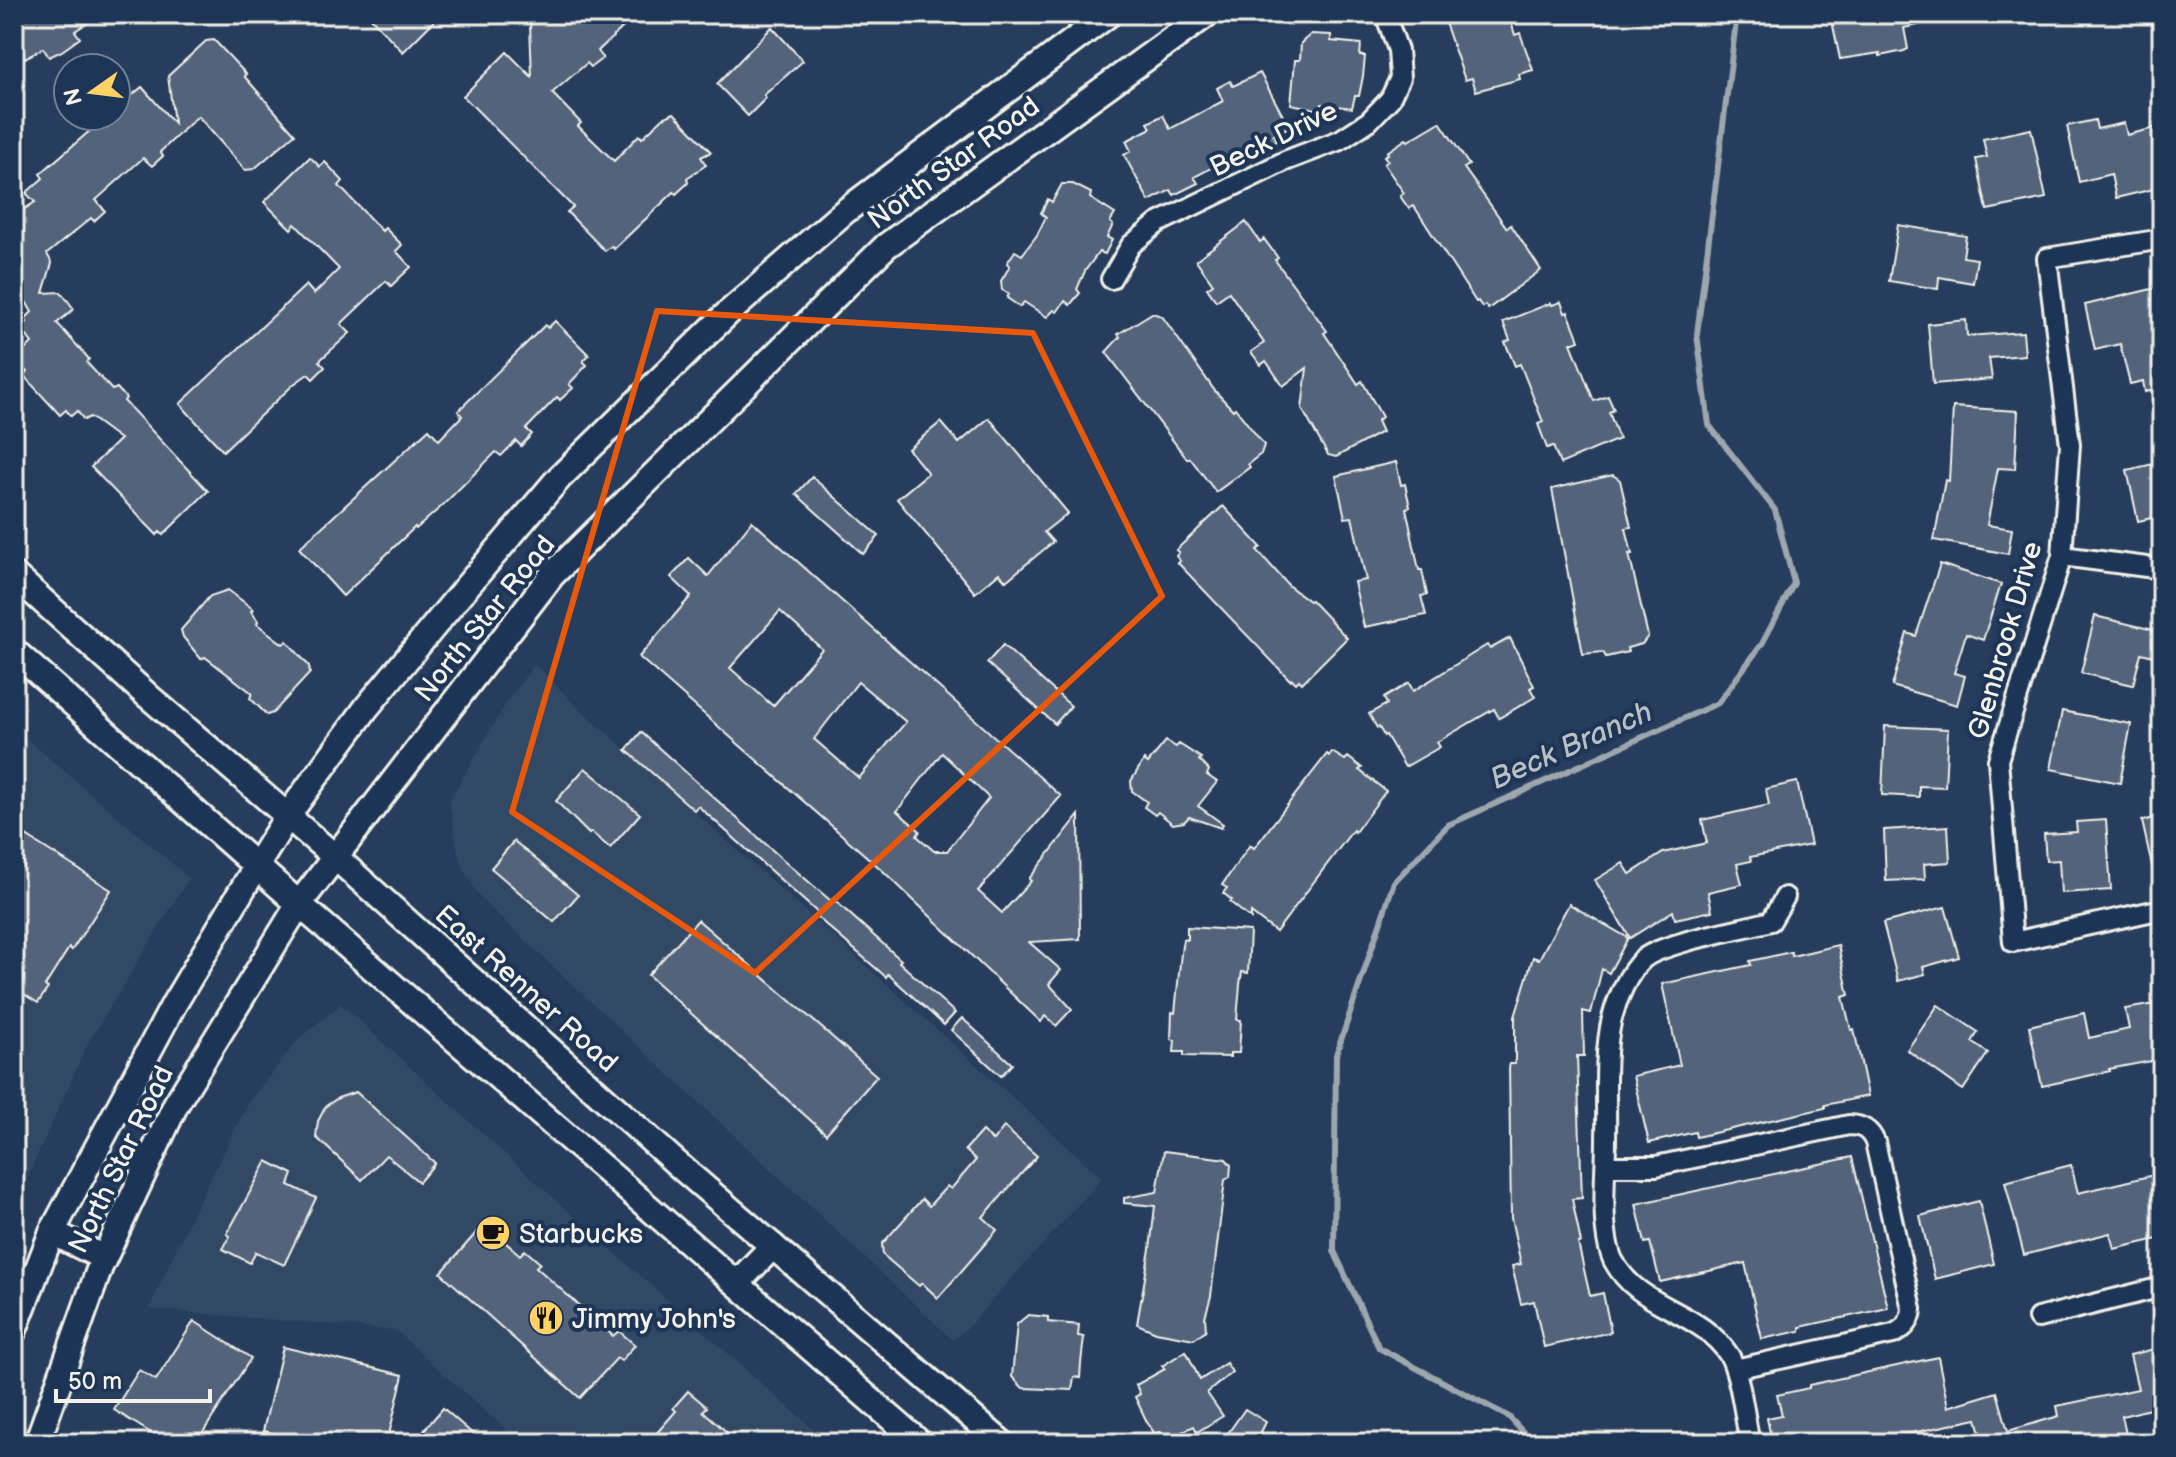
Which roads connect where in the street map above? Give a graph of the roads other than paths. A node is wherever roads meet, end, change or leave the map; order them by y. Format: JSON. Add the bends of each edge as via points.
{"nodes":[{"id":1,"x":1109,"y":14,"type":"edge"},
{"id":2,"x":1207,"y":14,"type":"edge"},
{"id":3,"x":1385,"y":14,"type":"edge"},
{"id":4,"x":2162,"y":239,"type":"edge"},
{"id":5,"x":1111,"y":279,"type":"dead end"},
{"id":6,"x":2062,"y":556,"type":"junction"},
{"id":7,"x":2162,"y":569,"type":"edge"},
{"id":8,"x":14,"y":575,"type":"edge"},
{"id":9,"x":14,"y":651,"type":"edge"},
{"id":10,"x":288,"y":815,"type":"junction"},
{"id":11,"x":334,"y":856,"type":"junction"},
{"id":12,"x":257,"y":865,"type":"junction"},
{"id":13,"x":1785,"y":897,"type":"dead end"},
{"id":14,"x":299,"y":904,"type":"junction"},
{"id":15,"x":2162,"y":909,"type":"edge"},
{"id":16,"x":1606,"y":1166,"type":"junction"},
{"id":17,"x":52,"y":1232,"type":"junction"},
{"id":18,"x":773,"y":1246,"type":"junction"},
{"id":19,"x":104,"y":1258,"type":"junction"},
{"id":20,"x":737,"y":1283,"type":"junction"},
{"id":21,"x":2162,"y":1287,"type":"edge"},
{"id":22,"x":2038,"y":1318,"type":"dead end"},
{"id":23,"x":14,"y":1330,"type":"edge"},
{"id":24,"x":1735,"y":1369,"type":"junction"},
{"id":25,"x":37,"y":1443,"type":"edge"},
{"id":26,"x":920,"y":1443,"type":"edge"},
{"id":27,"x":1002,"y":1443,"type":"edge"},
{"id":28,"x":1750,"y":1443,"type":"edge"}],
"edges":[{"from":1,"to":10,"type":"main road","name":"North Star Road","via":[[844,212],[660,376],[559,478],[478,573],[367,707]]},
{"from":2,"to":11,"type":"main road","name":"North Star Road","via":[[886,246],[552,575]]},
{"from":3,"to":5,"type":"street","name":"Beck Drive","via":[[1398,50],[1400,78],[1390,99],[1369,121],[1340,140],[1158,223],[1131,245]]},
{"from":4,"to":6,"type":"street","name":"Glenbrook Drive","via":[[2047,258],[2070,445]]},
{"from":6,"to":7,"type":"street"},
{"from":6,"to":15,"type":"street","name":"Glenbrook Drive","via":[[1998,760],[2013,942]]},
{"from":8,"to":10,"type":"main road","name":"East Renner Road"},
{"from":9,"to":12,"type":"main road"},
{"from":10,"to":11,"type":"main road","name":"East Renner Road"},
{"from":10,"to":12,"type":"main road","name":"North Star Road"},
{"from":11,"to":14,"type":"main road","name":"North Star Road"},
{"from":11,"to":18,"type":"main road","name":"East Renner Road"},
{"from":12,"to":14,"type":"main road"},
{"from":12,"to":17,"type":"main road","name":"North Star Road","via":[[174,1004]]},
{"from":13,"to":16,"type":"street","via":[[1771,921],[1658,951],[1644,958],[1626,983],[1612,1019],[1608,1053]]},
{"from":14,"to":19,"type":"main road","name":"North Star Road","via":[[176,1104]]},
{"from":14,"to":20,"type":"main road"},
{"from":16,"to":24,"type":"street","via":[[1605,1230],[1614,1262],[1643,1295],[1709,1332]]},
{"from":16,"to":24,"type":"street","via":[[1656,1166],[1849,1125],[1871,1133],[1912,1309],[1909,1321],[1893,1334]]},
{"from":17,"to":19,"type":"main road"},
{"from":17,"to":23,"type":"main road","name":"North Star Road"},
{"from":18,"to":20,"type":"main road"},
{"from":18,"to":27,"type":"main road","name":"East Renner Road"},
{"from":19,"to":25,"type":"main road","name":"North Star Road"},
{"from":20,"to":26,"type":"main road"},
{"from":21,"to":22,"type":"street"},
{"from":24,"to":28,"type":"street"}]}
